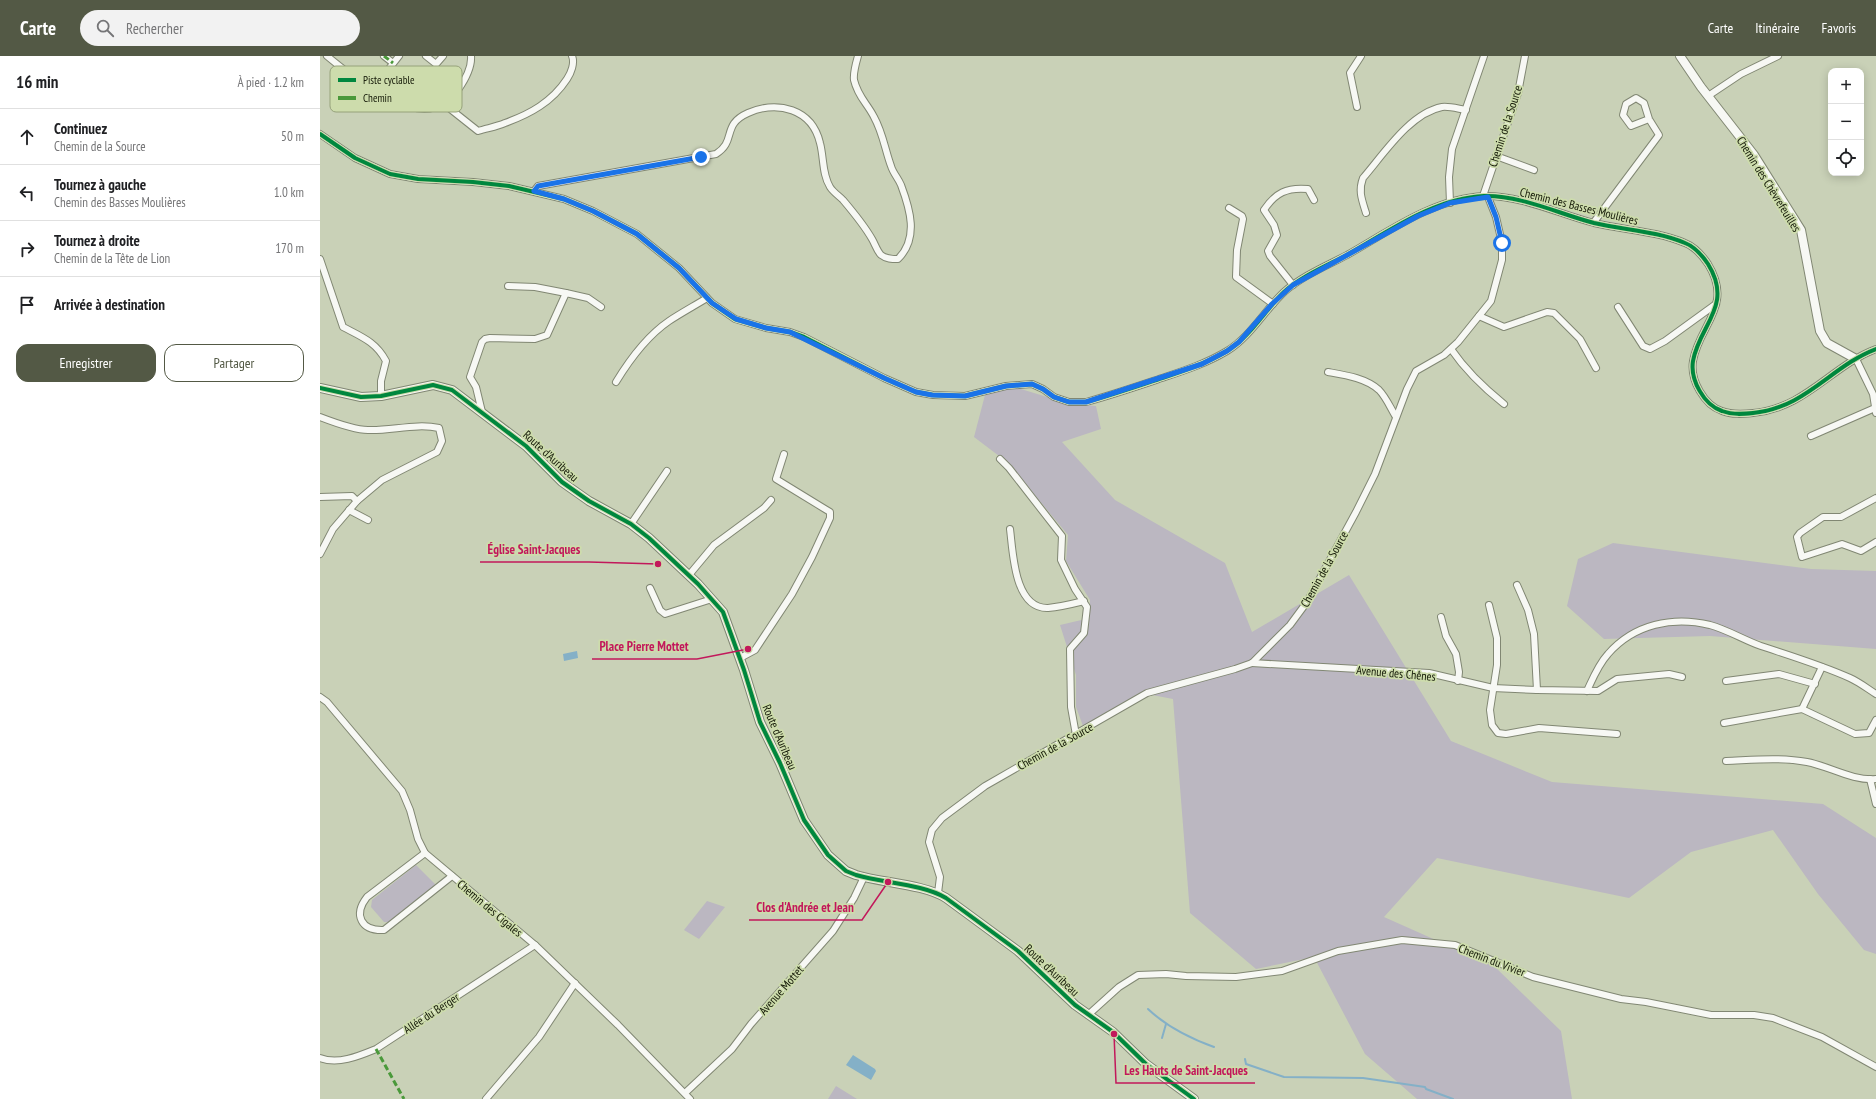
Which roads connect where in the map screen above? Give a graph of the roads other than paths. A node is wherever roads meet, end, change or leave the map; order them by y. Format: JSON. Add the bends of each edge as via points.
{"nodes":[{"id":1,"x":327,"y":56,"type":"edge"},
{"id":2,"x":384,"y":56,"type":"edge"},
{"id":3,"x":399,"y":56,"type":"edge"},
{"id":4,"x":426,"y":56,"type":"edge"},
{"id":5,"x":444,"y":56,"type":"edge"},
{"id":6,"x":471,"y":56,"type":"edge"},
{"id":7,"x":572,"y":56,"type":"edge"},
{"id":8,"x":858,"y":56,"type":"edge"},
{"id":9,"x":1361,"y":56,"type":"edge"},
{"id":10,"x":1484,"y":56,"type":"edge"},
{"id":11,"x":1525,"y":56,"type":"edge"},
{"id":12,"x":1680,"y":56,"type":"edge"},
{"id":13,"x":1778,"y":56,"type":"edge"},
{"id":14,"x":393,"y":64,"type":"joint"},
{"id":15,"x":341,"y":66,"type":"edge"},
{"id":16,"x":462,"y":84,"type":"edge"},
{"id":17,"x":1708,"y":96,"type":"junction"},
{"id":18,"x":1357,"y":107,"type":"dead end"},
{"id":19,"x":1466,"y":110,"type":"junction"},
{"id":20,"x":454,"y":112,"type":"edge"},
{"id":21,"x":1649,"y":119,"type":"junction"},
{"id":22,"x":320,"y":134,"type":"edge"},
{"id":23,"x":1496,"y":156,"type":"junction"},
{"id":24,"x":1534,"y":170,"type":"dead end"},
{"id":25,"x":534,"y":191,"type":"junction"},
{"id":26,"x":1486,"y":197,"type":"junction"},
{"id":27,"x":1314,"y":200,"type":"dead end"},
{"id":28,"x":1450,"y":203,"type":"junction"},
{"id":29,"x":1229,"y":208,"type":"dead end"},
{"id":30,"x":1366,"y":213,"type":"dead end"},
{"id":31,"x":1594,"y":222,"type":"junction"},
{"id":32,"x":320,"y":259,"type":"edge"},
{"id":33,"x":1293,"y":285,"type":"junction"},
{"id":34,"x":508,"y":286,"type":"dead end"},
{"id":35,"x":566,"y":293,"type":"junction"},
{"id":36,"x":707,"y":298,"type":"junction"},
{"id":37,"x":1272,"y":304,"type":"junction"},
{"id":38,"x":1716,"y":304,"type":"junction"},
{"id":39,"x":601,"y":307,"type":"dead end"},
{"id":40,"x":1618,"y":307,"type":"dead end"},
{"id":41,"x":1479,"y":316,"type":"junction"},
{"id":42,"x":1451,"y":349,"type":"junction"},
{"id":43,"x":1876,"y":350,"type":"edge"},
{"id":44,"x":1856,"y":359,"type":"junction"},
{"id":45,"x":1596,"y":368,"type":"dead end"},
{"id":46,"x":1328,"y":372,"type":"dead end"},
{"id":47,"x":616,"y":382,"type":"dead end"},
{"id":48,"x":320,"y":388,"type":"edge"},
{"id":49,"x":381,"y":396,"type":"junction"},
{"id":50,"x":1504,"y":404,"type":"dead end"},
{"id":51,"x":1876,"y":410,"type":"edge"},
{"id":52,"x":482,"y":412,"type":"junction"},
{"id":53,"x":320,"y":417,"type":"edge"},
{"id":54,"x":1396,"y":417,"type":"junction"},
{"id":55,"x":1811,"y":436,"type":"dead end"},
{"id":56,"x":784,"y":454,"type":"dead end"},
{"id":57,"x":1000,"y":459,"type":"dead end"},
{"id":58,"x":667,"y":471,"type":"dead end"},
{"id":59,"x":320,"y":497,"type":"edge"},
{"id":60,"x":1876,"y":498,"type":"edge"},
{"id":61,"x":771,"y":500,"type":"dead end"},
{"id":62,"x":357,"y":501,"type":"junction"},
{"id":63,"x":349,"y":510,"type":"junction"},
{"id":64,"x":368,"y":520,"type":"dead end"},
{"id":65,"x":631,"y":524,"type":"junction"},
{"id":66,"x":1010,"y":529,"type":"dead end"},
{"id":67,"x":1876,"y":542,"type":"edge"},
{"id":68,"x":320,"y":554,"type":"edge"},
{"id":69,"x":688,"y":574,"type":"junction"},
{"id":70,"x":1517,"y":585,"type":"dead end"},
{"id":71,"x":650,"y":588,"type":"dead end"},
{"id":72,"x":712,"y":599,"type":"junction"},
{"id":73,"x":1084,"y":601,"type":"junction"},
{"id":74,"x":1489,"y":605,"type":"dead end"},
{"id":75,"x":1441,"y":617,"type":"dead end"},
{"id":76,"x":740,"y":658,"type":"junction"},
{"id":77,"x":1252,"y":663,"type":"junction"},
{"id":78,"x":1822,"y":667,"type":"junction"},
{"id":79,"x":1682,"y":677,"type":"dead end"},
{"id":80,"x":1458,"y":681,"type":"junction"},
{"id":81,"x":1726,"y":681,"type":"dead end"},
{"id":82,"x":1815,"y":684,"type":"junction"},
{"id":83,"x":1494,"y":688,"type":"junction"},
{"id":84,"x":1537,"y":690,"type":"junction"},
{"id":85,"x":1587,"y":691,"type":"junction"},
{"id":86,"x":1876,"y":694,"type":"edge"},
{"id":87,"x":320,"y":697,"type":"edge"},
{"id":88,"x":1802,"y":709,"type":"junction"},
{"id":89,"x":1876,"y":720,"type":"edge"},
{"id":90,"x":1724,"y":723,"type":"dead end"},
{"id":91,"x":1869,"y":732,"type":"junction"},
{"id":92,"x":1076,"y":734,"type":"junction"},
{"id":93,"x":1617,"y":734,"type":"dead end"},
{"id":94,"x":1871,"y":740,"type":"dead end"},
{"id":95,"x":1726,"y":761,"type":"dead end"},
{"id":96,"x":1873,"y":779,"type":"edge"},
{"id":97,"x":1876,"y":804,"type":"edge"},
{"id":98,"x":425,"y":853,"type":"junction"},
{"id":99,"x":452,"y":876,"type":"junction"},
{"id":100,"x":864,"y":877,"type":"junction"},
{"id":101,"x":938,"y":893,"type":"junction"},
{"id":102,"x":535,"y":946,"type":"junction"},
{"id":103,"x":574,"y":984,"type":"junction"},
{"id":104,"x":1088,"y":1015,"type":"junction"},
{"id":105,"x":320,"y":1058,"type":"edge"},
{"id":106,"x":1876,"y":1067,"type":"edge"},
{"id":107,"x":685,"y":1093,"type":"junction"},
{"id":108,"x":486,"y":1099,"type":"edge"},
{"id":109,"x":690,"y":1099,"type":"edge"},
{"id":110,"x":1194,"y":1099,"type":"edge"}],
"edges":[{"from":1,"to":15,"type":"street"},
{"from":2,"to":14,"type":"street"},
{"from":3,"to":14,"type":"street"},
{"from":4,"to":5,"type":"street","via":[[436,64]]},
{"from":6,"to":16,"type":"street","via":[[472,62]]},
{"from":7,"to":20,"type":"street","via":[[573,63],[569,76],[552,98],[530,112],[478,132]]},
{"from":8,"to":25,"type":"street","via":[[854,79],[860,98],[875,118],[912,221],[904,253],[898,258],[888,259],[881,255],[856,215],[831,188],[824,172],[820,143],[808,120],[801,114],[783,108],[756,110],[736,120],[723,150],[716,154],[538,186]]},
{"from":9,"to":18,"type":"street","via":[[1350,74]]},
{"from":10,"to":19,"type":"street"},
{"from":11,"to":23,"type":"street","name":"Chemin de la Source","via":[[1518,93]]},
{"from":12,"to":17,"type":"street","name":"Chemin des Chèvrefeuilles"},
{"from":13,"to":17,"type":"street","via":[[1741,74]]},
{"from":17,"to":44,"type":"street","name":"Chemin des Chèvrefeuilles","via":[[1754,155],[1801,230],[1820,331],[1827,343]]},
{"from":19,"to":28,"type":"street","via":[[1452,149]]},
{"from":19,"to":30,"type":"street","via":[[1443,107],[1412,121],[1363,178],[1360,197]]},
{"from":21,"to":21,"type":"street","via":[[1644,103],[1636,98],[1626,104],[1623,115],[1630,126]]},
{"from":21,"to":31,"type":"street","via":[[1659,135]]},
{"from":22,"to":25,"type":"street","name":"Chemin des Basses Moulières","via":[[355,158],[390,174]]},
{"from":23,"to":24,"type":"street"},
{"from":23,"to":26,"type":"street","name":"Chemin de la Source"},
{"from":25,"to":36,"type":"street","name":"Chemin des Basses Moulières","via":[[564,199],[593,211],[637,234],[679,268]]},
{"from":26,"to":28,"type":"street","name":"Chemin des Basses Moulières"},
{"from":26,"to":31,"type":"street","name":"Chemin des Basses Moulières","via":[[1516,200]]},
{"from":26,"to":41,"type":"street","name":"Chemin de la Source","via":[[1496,217],[1502,243],[1502,260],[1491,301]]},
{"from":27,"to":33,"type":"street","via":[[1308,189],[1289,190],[1271,199],[1264,210],[1277,235],[1268,251]]},
{"from":28,"to":33,"type":"street","name":"Chemin des Basses Moulières","via":[[1418,216]]},
{"from":29,"to":37,"type":"street","via":[[1243,219],[1237,250],[1236,277]]},
{"from":31,"to":38,"type":"street","name":"Chemin des Basses Moulières","via":[[1670,238],[1697,250],[1708,264],[1715,280]]},
{"from":32,"to":49,"type":"street","via":[[343,328],[373,344],[386,361],[381,381]]},
{"from":33,"to":37,"type":"street","name":"Chemin des Basses Moulières"},
{"from":34,"to":35,"type":"street","via":[[535,287]]},
{"from":35,"to":39,"type":"street","via":[[588,298]]},
{"from":35,"to":52,"type":"street","via":[[547,335],[535,339],[490,338],[482,342],[470,377],[476,387]]},
{"from":36,"to":37,"type":"street","name":"Chemin des Basses Moulières","via":[[736,319],[760,327],[790,332],[916,392],[965,396],[1006,386],[1032,384],[1054,397],[1069,402],[1086,402],[1101,398],[1202,364],[1239,342]]},
{"from":36,"to":47,"type":"street","via":[[656,331],[628,362]]},
{"from":38,"to":40,"type":"street","via":[[1650,349],[1643,346]]},
{"from":38,"to":44,"type":"street","name":"Chemin des Basses Moulières","via":[[1713,318],[1698,344],[1693,361],[1693,373],[1698,389],[1711,405],[1719,410],[1740,414],[1756,413],[1789,403],[1808,394]]},
{"from":41,"to":42,"type":"street","name":"Chemin de la Source"},
{"from":41,"to":45,"type":"street","via":[[1504,327],[1547,312],[1554,313],[1580,339]]},
{"from":42,"to":50,"type":"street","via":[[1479,384]]},
{"from":42,"to":54,"type":"street","name":"Chemin de la Source","via":[[1416,371]]},
{"from":43,"to":44,"type":"street","name":"Chemin des Basses Moulières"},
{"from":44,"to":51,"type":"street","via":[[1873,394]]},
{"from":46,"to":54,"type":"street","via":[[1355,377],[1374,386],[1385,398]]},
{"from":48,"to":49,"type":"street","name":"Route d'Auribeau","via":[[362,397]]},
{"from":49,"to":52,"type":"street","name":"Route d'Auribeau","via":[[433,386],[452,390]]},
{"from":51,"to":55,"type":"street"},
{"from":52,"to":65,"type":"street","name":"Route d'Auribeau","via":[[526,446],[562,482],[589,501]]},
{"from":53,"to":62,"type":"street","via":[[366,430],[426,425],[439,428],[442,441],[436,452],[382,480]]},
{"from":54,"to":77,"type":"street","name":"Chemin de la Source","via":[[1375,474],[1307,602],[1290,625]]},
{"from":56,"to":76,"type":"street","via":[[776,479],[830,512],[830,518],[792,594],[755,650]]},
{"from":57,"to":73,"type":"street","via":[[1062,536],[1061,560]]},
{"from":58,"to":65,"type":"street"},
{"from":59,"to":62,"type":"street","via":[[352,496]]},
{"from":60,"to":67,"type":"street","via":[[1841,517],[1823,518],[1797,537],[1802,557],[1842,544],[1861,551]]},
{"from":61,"to":69,"type":"street","via":[[714,545]]},
{"from":62,"to":63,"type":"street"},
{"from":63,"to":64,"type":"street"},
{"from":63,"to":68,"type":"street","via":[[333,529]]},
{"from":65,"to":69,"type":"street","name":"Route d'Auribeau"},
{"from":66,"to":73,"type":"street","via":[[1020,588],[1026,599],[1046,608]]},
{"from":69,"to":72,"type":"street","name":"Route d'Auribeau"},
{"from":70,"to":84,"type":"street","via":[[1528,610],[1534,634]]},
{"from":71,"to":72,"type":"street","via":[[660,610],[665,614]]},
{"from":72,"to":76,"type":"street","name":"Route d'Auribeau","via":[[723,612]]},
{"from":73,"to":92,"type":"street","via":[[1087,607],[1084,633],[1070,649],[1071,707]]},
{"from":74,"to":83,"type":"street","via":[[1497,638]]},
{"from":75,"to":80,"type":"street","via":[[1446,636],[1456,654]]},
{"from":76,"to":100,"type":"street","name":"Route d'Auribeau","via":[[760,722],[804,820],[833,861],[846,871]]},
{"from":77,"to":80,"type":"street","name":"Avenue des Chênes","via":[[1429,673]]},
{"from":77,"to":92,"type":"street","name":"Chemin de la Source","via":[[1147,693]]},
{"from":78,"to":82,"type":"street"},
{"from":78,"to":85,"type":"street","via":[[1710,625],[1666,621],[1635,633],[1608,654],[1596,671]]},
{"from":78,"to":86,"type":"street","via":[[1851,679]]},
{"from":79,"to":85,"type":"street","name":"Avenue des Chênes","via":[[1669,674],[1617,679],[1598,691]]},
{"from":80,"to":83,"type":"street","name":"Avenue des Chênes"},
{"from":81,"to":82,"type":"street","via":[[1779,674]]},
{"from":82,"to":88,"type":"street"},
{"from":83,"to":84,"type":"street","name":"Avenue des Chênes"},
{"from":83,"to":93,"type":"street","via":[[1490,710],[1492,726],[1498,733],[1539,728]]},
{"from":84,"to":85,"type":"street","name":"Avenue des Chênes"},
{"from":87,"to":98,"type":"street","name":"Chemin des Cigales","via":[[402,791]]},
{"from":88,"to":90,"type":"street"},
{"from":88,"to":91,"type":"street","via":[[1855,734]]},
{"from":89,"to":91,"type":"street"},
{"from":91,"to":94,"type":"street"},
{"from":92,"to":101,"type":"street","name":"Chemin de la Source","via":[[984,786],[939,821],[932,830],[929,842],[940,877]]},
{"from":95,"to":96,"type":"street","via":[[1807,762]]},
{"from":96,"to":97,"type":"street"},
{"from":98,"to":99,"type":"street","name":"Chemin des Cigales"},
{"from":98,"to":99,"type":"street","via":[[360,905],[359,914],[365,925],[374,931],[384,930]]},
{"from":99,"to":102,"type":"street","name":"Chemin des Cigales"},
{"from":100,"to":101,"type":"street","name":"Route d'Auribeau"},
{"from":100,"to":107,"type":"street","name":"Avenue Mottet","via":[[833,931],[751,1024],[732,1050]]},
{"from":101,"to":104,"type":"street","name":"Route d'Auribeau","via":[[1018,951]]},
{"from":102,"to":103,"type":"street","name":"Chemin des Cigales"},
{"from":102,"to":105,"type":"street","name":"Allée du Berger","via":[[376,1049],[353,1058]]},
{"from":103,"to":107,"type":"street","name":"Chemin des Cigales"},
{"from":103,"to":108,"type":"street","via":[[539,1037]]},
{"from":104,"to":106,"type":"street","name":"Chemin du Vivier","via":[[1119,987],[1138,975],[1236,977],[1282,971],[1338,951],[1402,940],[1455,945],[1533,977],[1621,999],[1711,1015],[1754,1015],[1773,1018],[1822,1037]]},
{"from":104,"to":110,"type":"street","name":"Route d'Auribeau","via":[[1113,1032],[1146,1064]]},
{"from":107,"to":109,"type":"street","name":"Chemin des Cigales"}]}
